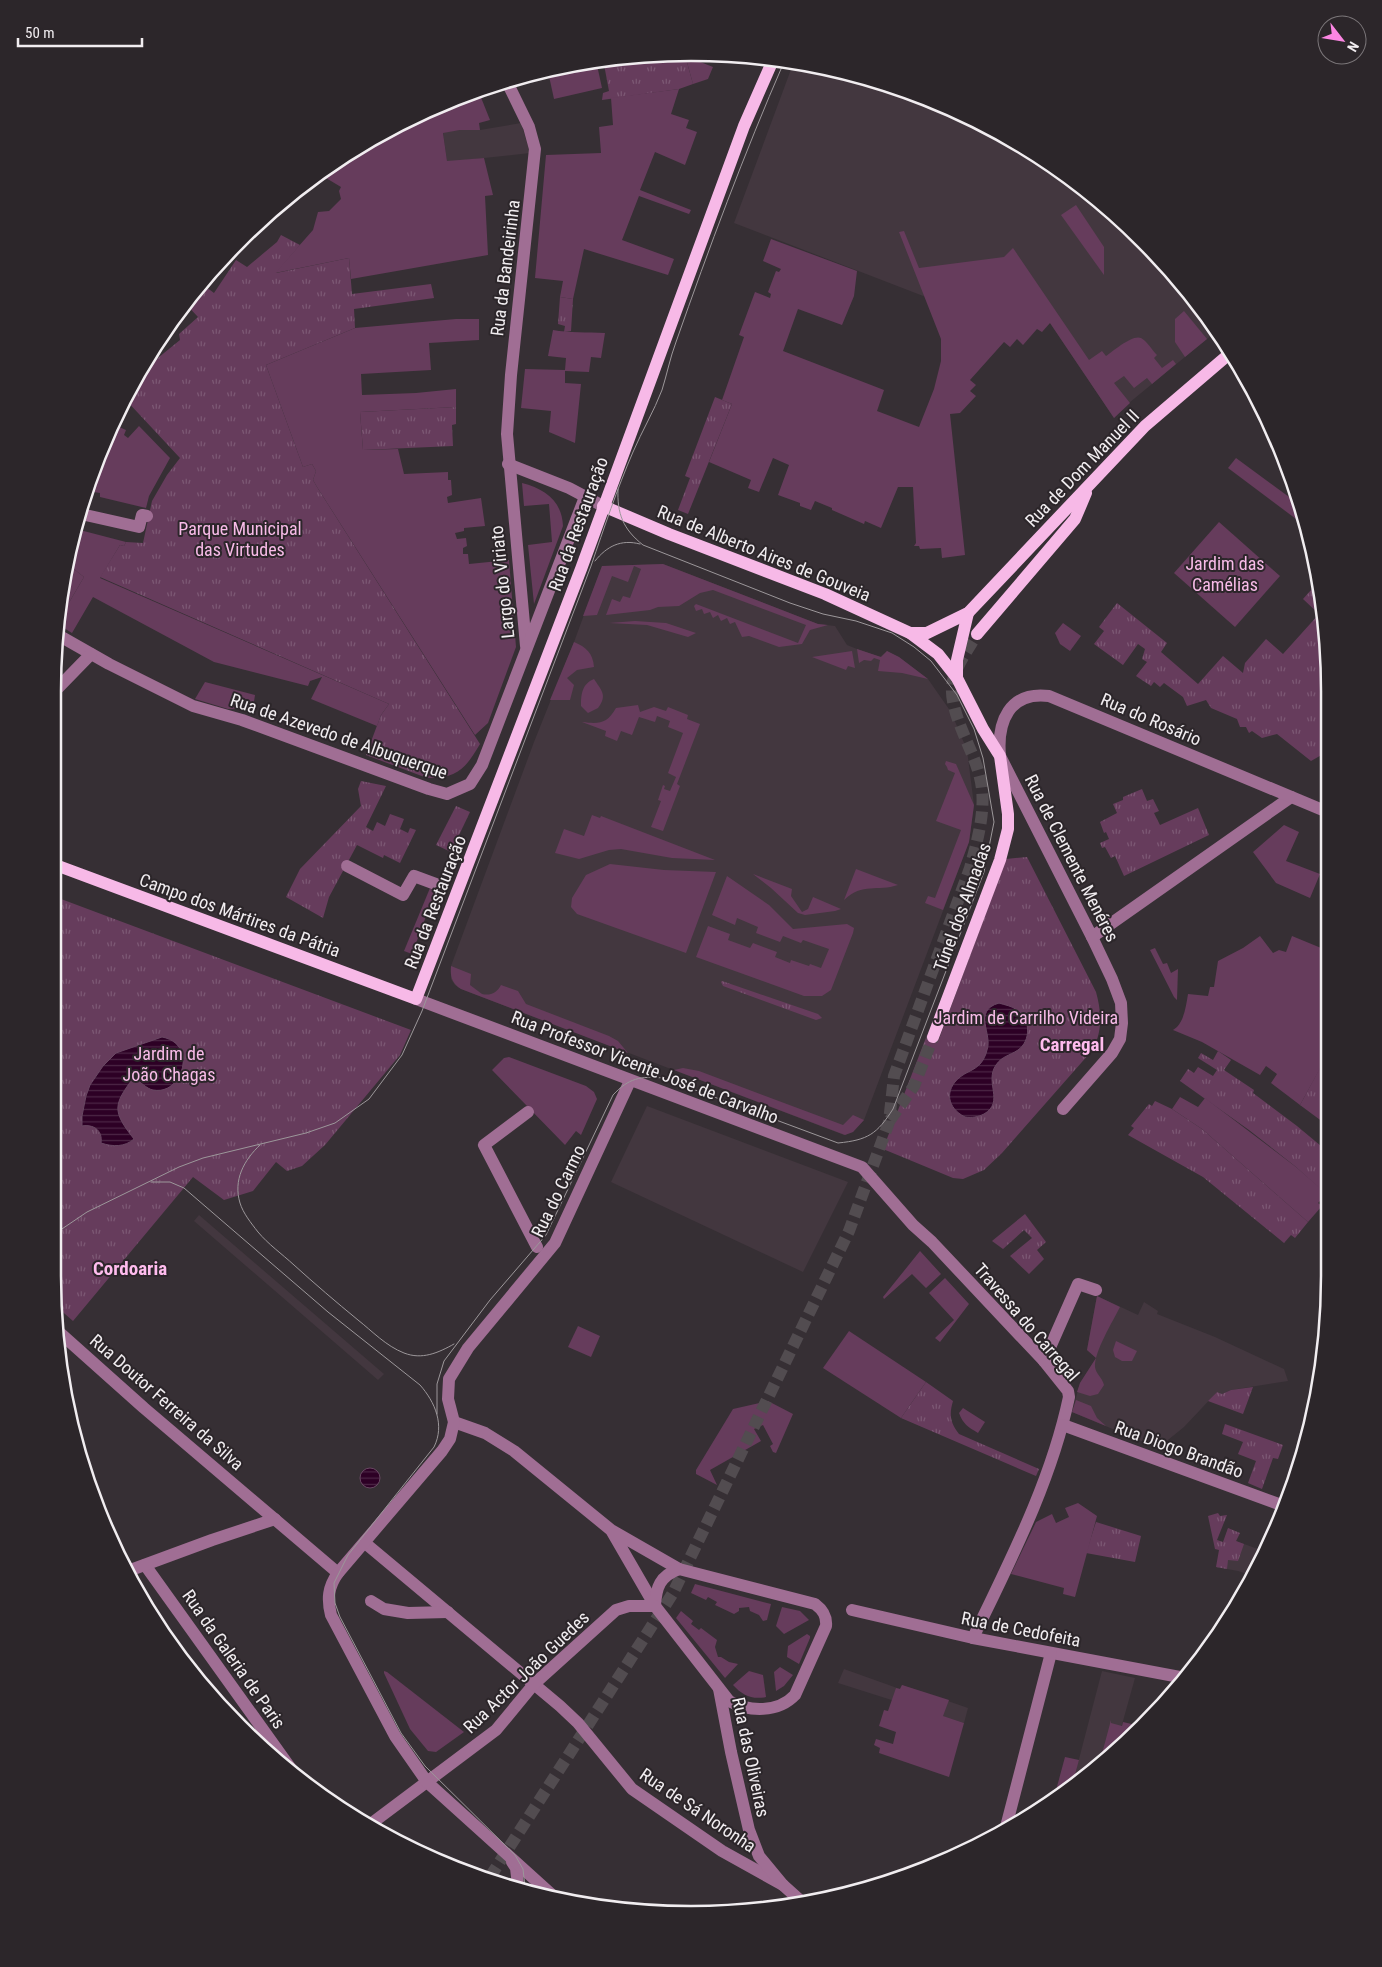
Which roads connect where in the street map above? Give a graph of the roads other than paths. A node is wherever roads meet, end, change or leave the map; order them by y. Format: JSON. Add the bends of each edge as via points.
{"nodes":[{"id":1,"x":770,"y":67,"type":"edge"},
{"id":2,"x":510,"y":88,"type":"edge"},
{"id":3,"x":1225,"y":358,"type":"edge"},
{"id":4,"x":508,"y":464,"type":"junction"},
{"id":5,"x":1089,"y":485,"type":"junction"},
{"id":6,"x":585,"y":496,"type":"junction"},
{"id":7,"x":603,"y":506,"type":"junction"},
{"id":8,"x":87,"y":515,"type":"edge"},
{"id":9,"x":147,"y":516,"type":"dead end"},
{"id":10,"x":968,"y":613,"type":"junction"},
{"id":11,"x":910,"y":632,"type":"junction"},
{"id":12,"x":977,"y":634,"type":"tunnel mouth"},
{"id":13,"x":64,"y":639,"type":"edge"},
{"id":14,"x":526,"y":648,"type":"junction"},
{"id":15,"x":91,"y":654,"type":"junction"},
{"id":16,"x":958,"y":678,"type":"junction"},
{"id":17,"x":61,"y":684,"type":"edge"},
{"id":18,"x":1000,"y":756,"type":"junction"},
{"id":19,"x":1291,"y":797,"type":"junction"},
{"id":20,"x":1321,"y":809,"type":"edge"},
{"id":21,"x":347,"y":866,"type":"dead end"},
{"id":22,"x":61,"y":867,"type":"edge"},
{"id":23,"x":442,"y":886,"type":"dead end"},
{"id":24,"x":1092,"y":937,"type":"junction"},
{"id":25,"x":416,"y":999,"type":"junction"},
{"id":26,"x":933,"y":1037,"type":"tunnel mouth"},
{"id":27,"x":630,"y":1081,"type":"junction"},
{"id":28,"x":1064,"y":1109,"type":"dead end"},
{"id":29,"x":528,"y":1112,"type":"dead end"},
{"id":30,"x":862,"y":1167,"type":"joint"},
{"id":31,"x":537,"y":1247,"type":"dead end"},
{"id":32,"x":1096,"y":1290,"type":"dead end"},
{"id":33,"x":65,"y":1337,"type":"edge"},
{"id":34,"x":1044,"y":1362,"type":"junction"},
{"id":35,"x":454,"y":1422,"type":"junction"},
{"id":36,"x":1063,"y":1425,"type":"junction"},
{"id":37,"x":1278,"y":1504,"type":"edge"},
{"id":38,"x":275,"y":1519,"type":"junction"},
{"id":39,"x":611,"y":1530,"type":"junction"},
{"id":40,"x":365,"y":1543,"type":"junction"},
{"id":41,"x":146,"y":1565,"type":"junction"},
{"id":42,"x":134,"y":1569,"type":"edge"},
{"id":43,"x":679,"y":1569,"type":"junction"},
{"id":44,"x":338,"y":1572,"type":"junction"},
{"id":45,"x":371,"y":1601,"type":"dead end"},
{"id":46,"x":655,"y":1606,"type":"junction"},
{"id":47,"x":852,"y":1610,"type":"dead end"},
{"id":48,"x":448,"y":1612,"type":"junction"},
{"id":49,"x":973,"y":1638,"type":"junction"},
{"id":50,"x":1051,"y":1653,"type":"junction"},
{"id":51,"x":1176,"y":1676,"type":"edge"},
{"id":52,"x":534,"y":1684,"type":"junction"},
{"id":53,"x":719,"y":1689,"type":"junction"},
{"id":54,"x":278,"y":1751,"type":"edge"},
{"id":55,"x":427,"y":1782,"type":"junction"},
{"id":56,"x":1008,"y":1820,"type":"edge"},
{"id":57,"x":375,"y":1821,"type":"edge"},
{"id":58,"x":509,"y":1858,"type":"junction"},
{"id":59,"x":518,"y":1881,"type":"edge"},
{"id":60,"x":783,"y":1885,"type":"junction"},
{"id":61,"x":543,"y":1888,"type":"edge"},
{"id":62,"x":796,"y":1897,"type":"edge"}],
"edges":[{"from":1,"to":7,"type":"main road","name":"Rua da Restauração","via":[[744,126]]},
{"from":2,"to":4,"type":"street","name":"Rua da Bandeirinha","via":[[530,127],[535,149],[511,375]]},
{"from":3,"to":5,"type":"main road","name":"Rua de Dom Manuel II","via":[[1145,426]]},
{"from":4,"to":6,"type":"street"},
{"from":4,"to":14,"type":"street","name":"Largo do Viriato"},
{"from":5,"to":10,"type":"main road","name":"Rua de Dom Manuel II"},
{"from":5,"to":12,"type":"main road","via":[[1075,519]]},
{"from":6,"to":7,"type":"street"},
{"from":6,"to":14,"type":"street","name":"Largo do Viriato"},
{"from":7,"to":11,"type":"main road","name":"Rua de Alberto Aires de Gouveia","via":[[825,594]]},
{"from":7,"to":25,"type":"main road","name":"Rua da Restauração"},
{"from":8,"to":9,"type":"street","via":[[139,527],[142,515]]},
{"from":10,"to":11,"type":"main road","name":"Rua de Dom Manuel II","via":[[927,633]]},
{"from":10,"to":16,"type":"main road","via":[[957,660]]},
{"from":11,"to":16,"type":"main road","name":"Rua de Clemente Menéres","via":[[938,654]]},
{"from":13,"to":15,"type":"street","name":"Rua de Azevedo de Albuquerque"},
{"from":14,"to":15,"type":"street","name":"Rua de Azevedo de Albuquerque","via":[[482,765],[470,784],[447,794],[242,720],[193,706]]},
{"from":15,"to":17,"type":"street"},
{"from":16,"to":18,"type":"main road","name":"Rua de Clemente Menéres"},
{"from":18,"to":19,"type":"street","name":"Rua do Rosário","via":[[998,740],[1006,714],[1032,696],[1049,696]]},
{"from":18,"to":24,"type":"street","name":"Rua de Clemente Menéres"},
{"from":18,"to":26,"type":"main road","name":"Túnel dos Almadas","via":[[1008,814],[1004,846]]},
{"from":19,"to":20,"type":"street","name":"Rua do Rosário"},
{"from":19,"to":24,"type":"street"},
{"from":21,"to":23,"type":"street","via":[[403,895],[414,876]]},
{"from":22,"to":25,"type":"main road","name":"Campo dos Mártires da Pátria"},
{"from":24,"to":28,"type":"street","name":"Rua de Clemente Menéres","via":[[1121,1004],[1120,1039]]},
{"from":25,"to":27,"type":"street","name":"Rua Professor Vicente José de Carvalho"},
{"from":27,"to":30,"type":"street","name":"Rua Professor Vicente José de Carvalho"},
{"from":27,"to":35,"type":"street","name":"Rua do Carmo","via":[[555,1243],[468,1348],[448,1379],[448,1399]]},
{"from":29,"to":31,"type":"street","via":[[484,1145]]},
{"from":30,"to":34,"type":"street","name":"Travessa do Carregal"},
{"from":32,"to":34,"type":"street","via":[[1078,1284]]},
{"from":33,"to":38,"type":"street","name":"Rua Doutor Ferreira da Silva"},
{"from":34,"to":36,"type":"street","name":"Travessa do Carregal","via":[[1068,1391]]},
{"from":35,"to":39,"type":"street","via":[[486,1433],[514,1450]]},
{"from":35,"to":40,"type":"street","via":[[450,1439],[442,1451]]},
{"from":36,"to":37,"type":"street","name":"Rua Diogo Brandão"},
{"from":36,"to":49,"type":"street","name":"Travessa do Carregal","via":[[1016,1547]]},
{"from":38,"to":41,"type":"street"},
{"from":38,"to":44,"type":"street","name":"Rua Doutor Ferreira da Silva"},
{"from":39,"to":43,"type":"street"},
{"from":39,"to":46,"type":"street"},
{"from":40,"to":44,"type":"street"},
{"from":40,"to":48,"type":"street","name":"Rua de Sá Noronha"},
{"from":41,"to":42,"type":"street"},
{"from":41,"to":54,"type":"street","name":"Rua da Galeria de Paris"},
{"from":43,"to":46,"type":"street","via":[[666,1575],[657,1586]]},
{"from":43,"to":53,"type":"street","via":[[815,1604],[826,1617],[826,1626],[795,1695],[789,1701],[772,1708],[743,1708],[729,1701]]},
{"from":44,"to":55,"type":"street","via":[[329,1592],[331,1616],[395,1736]]},
{"from":45,"to":48,"type":"street","via":[[384,1609],[408,1613]]},
{"from":46,"to":52,"type":"street","name":"Rua Actor João Guedes","via":[[629,1606],[616,1610]]},
{"from":46,"to":53,"type":"street"},
{"from":47,"to":49,"type":"street","name":"Rua de Cedofeita"},
{"from":48,"to":52,"type":"street","name":"Rua de Sá Noronha"},
{"from":49,"to":50,"type":"street","name":"Rua de Cedofeita"},
{"from":50,"to":51,"type":"street","name":"Rua de Cedofeita"},
{"from":50,"to":56,"type":"street"},
{"from":52,"to":55,"type":"street","name":"Rua Actor João Guedes","via":[[496,1730]]},
{"from":52,"to":60,"type":"street","name":"Rua de Sá Noronha","via":[[578,1723],[632,1789],[722,1851]]},
{"from":53,"to":60,"type":"street","name":"Rua das Oliveiras","via":[[749,1830],[759,1856]]},
{"from":55,"to":57,"type":"street","name":"Rua Actor João Guedes"},
{"from":55,"to":58,"type":"street"},
{"from":58,"to":59,"type":"street","via":[[516,1868]]},
{"from":58,"to":61,"type":"street"},
{"from":60,"to":62,"type":"street","name":"Rua das Oliveiras"}]}
